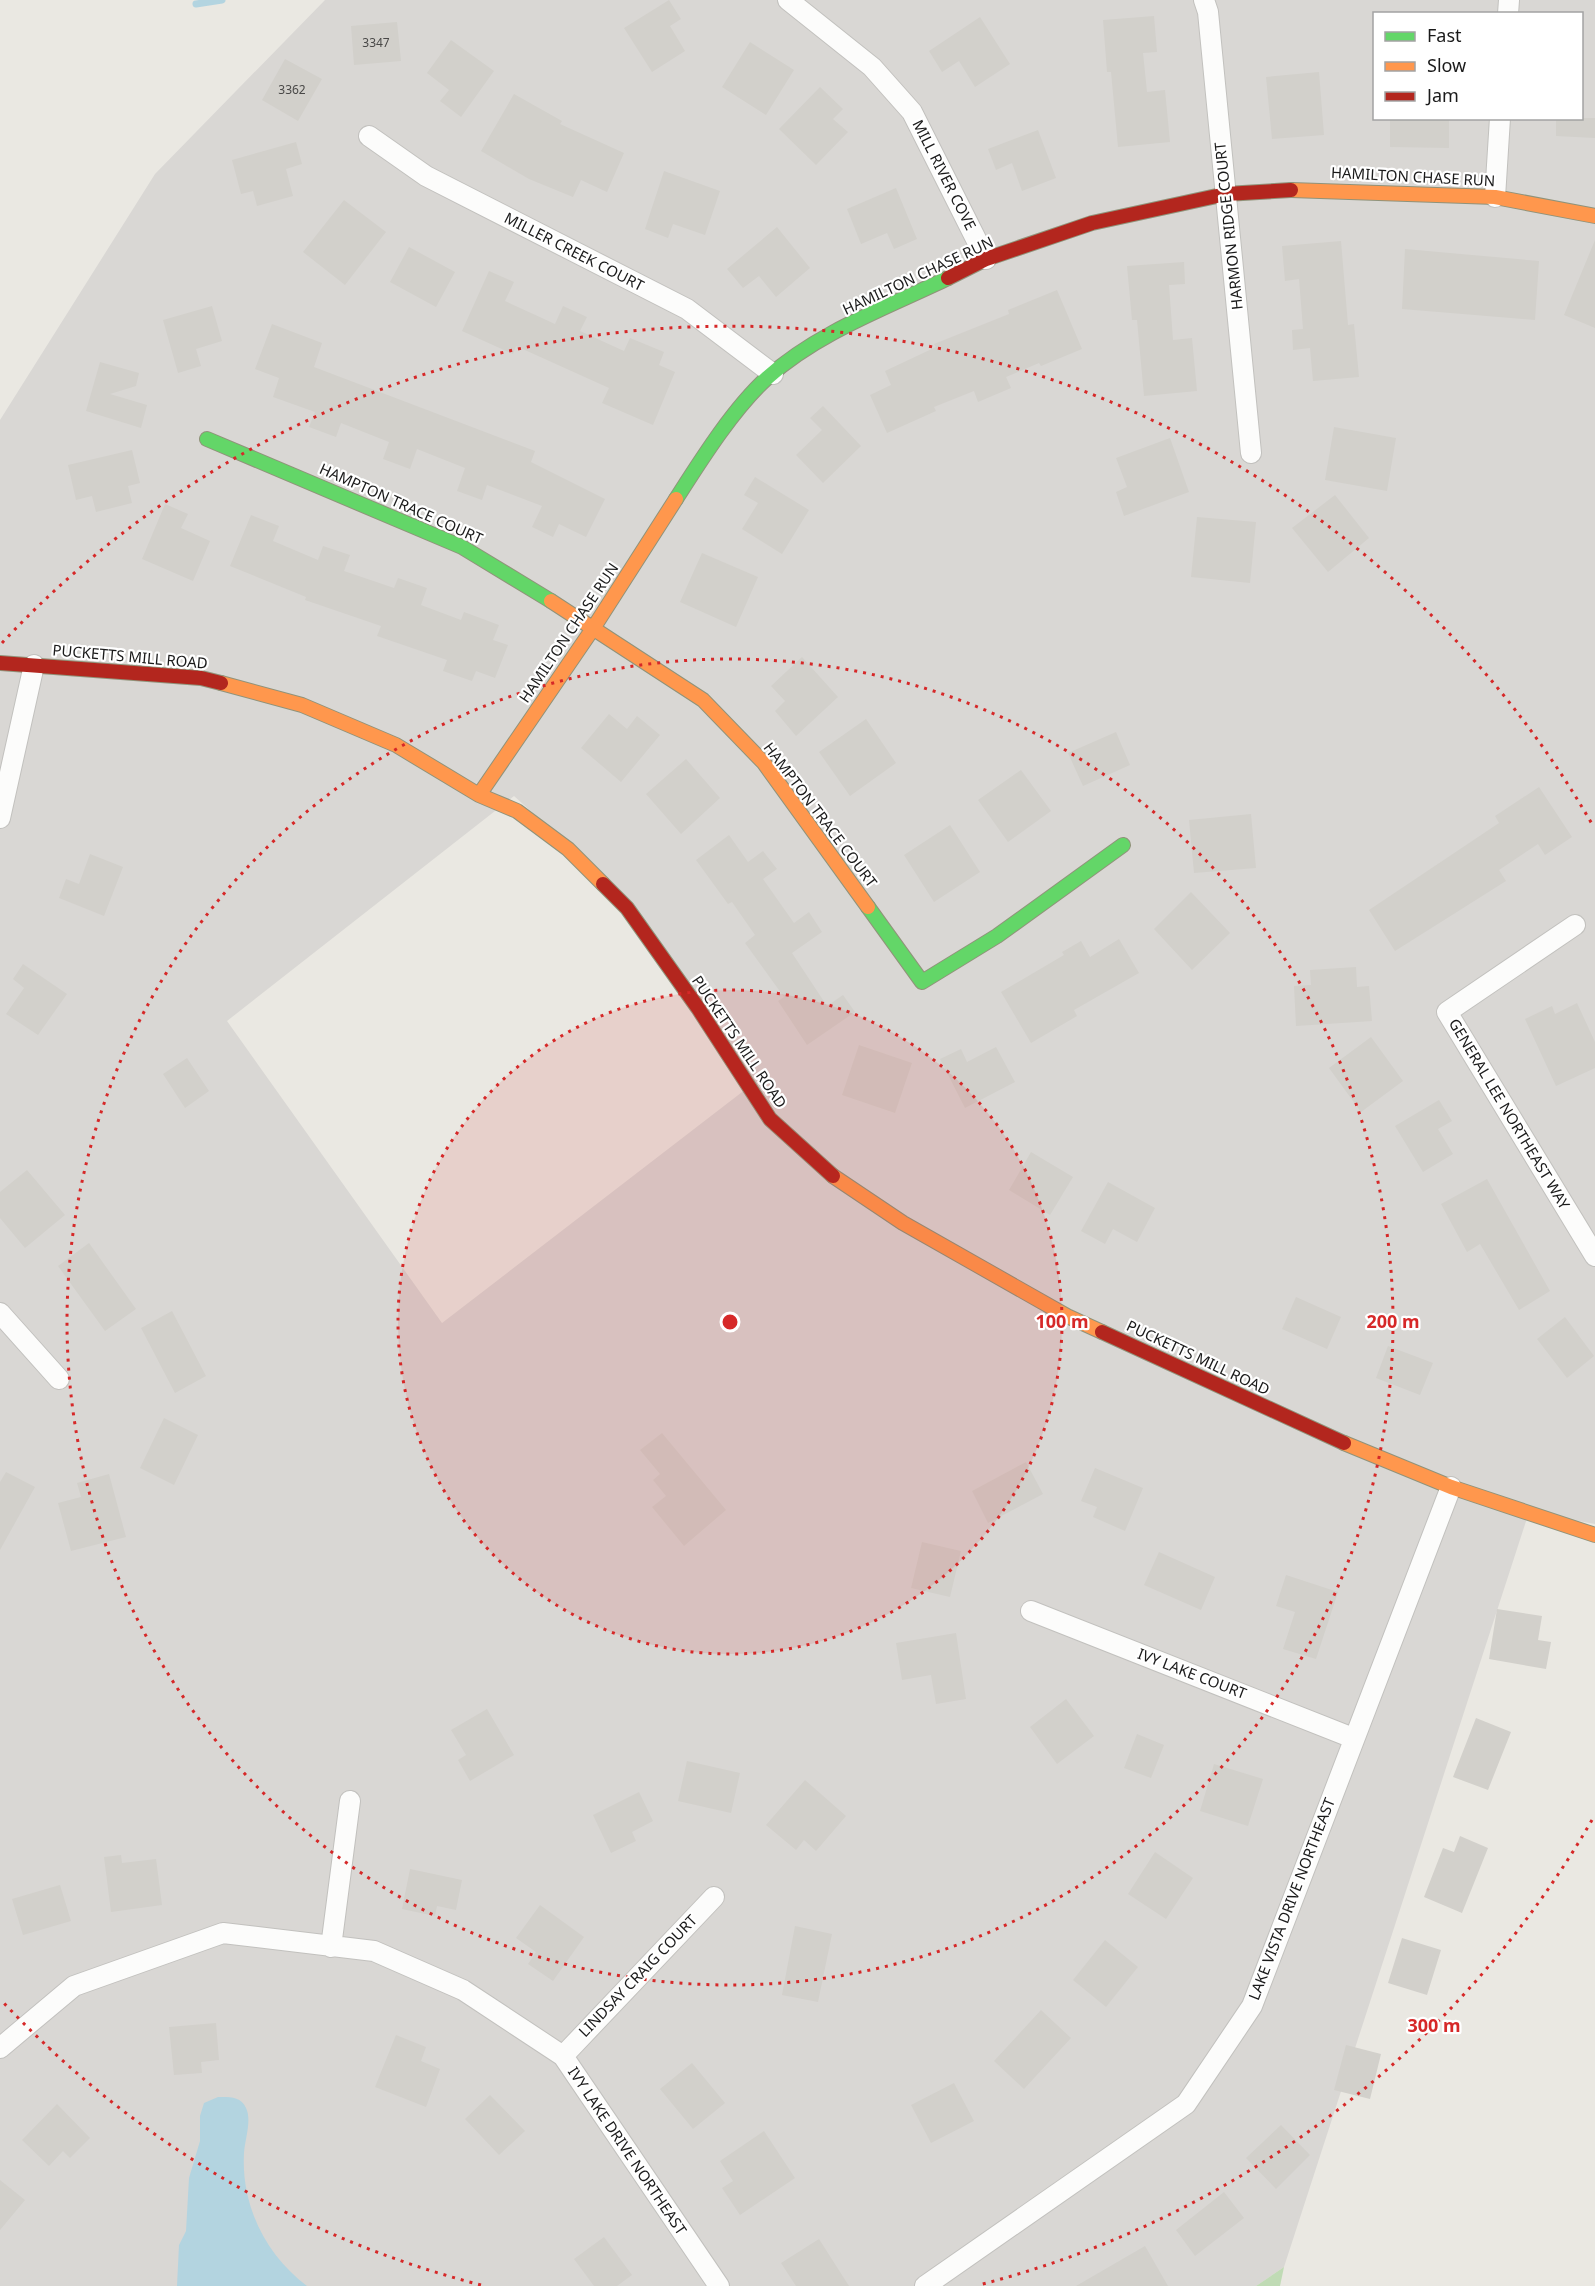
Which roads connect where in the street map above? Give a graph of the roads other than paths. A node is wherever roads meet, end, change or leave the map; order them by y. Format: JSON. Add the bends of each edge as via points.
{"nodes":[{"id":1,"x":788,"y":0,"type":"edge"},
{"id":2,"x":1204,"y":0,"type":"edge"},
{"id":3,"x":1500,"y":120,"type":"edge"},
{"id":4,"x":369,"y":136,"type":"dead end"},
{"id":5,"x":1226,"y":194,"type":"junction"},
{"id":6,"x":1494,"y":196,"type":"junction"},
{"id":7,"x":1595,"y":216,"type":"edge"},
{"id":8,"x":986,"y":259,"type":"junction"},
{"id":9,"x":773,"y":374,"type":"junction"},
{"id":10,"x":207,"y":439,"type":"dead end"},
{"id":11,"x":1251,"y":453,"type":"dead end"},
{"id":12,"x":594,"y":627,"type":"junction"},
{"id":13,"x":0,"y":663,"type":"edge"},
{"id":14,"x":34,"y":665,"type":"junction"},
{"id":15,"x":479,"y":795,"type":"junction"},
{"id":16,"x":0,"y":818,"type":"edge"},
{"id":17,"x":1123,"y":845,"type":"dead end"},
{"id":18,"x":1575,"y":925,"type":"dead end"},
{"id":19,"x":1595,"y":1256,"type":"edge"},
{"id":20,"x":0,"y":1312,"type":"edge"},
{"id":21,"x":59,"y":1379,"type":"dead end"},
{"id":22,"x":1451,"y":1487,"type":"junction"},
{"id":23,"x":1595,"y":1535,"type":"edge"},
{"id":24,"x":1031,"y":1611,"type":"dead end"},
{"id":25,"x":1353,"y":1738,"type":"junction"},
{"id":26,"x":350,"y":1801,"type":"dead end"},
{"id":27,"x":714,"y":1897,"type":"dead end"},
{"id":28,"x":331,"y":1947,"type":"junction"},
{"id":29,"x":0,"y":2048,"type":"edge"},
{"id":30,"x":563,"y":2056,"type":"junction"},
{"id":31,"x":719,"y":2286,"type":"edge"},
{"id":32,"x":925,"y":2286,"type":"edge"}],
"edges":[{"from":1,"to":8,"type":"street","name":"MILL RIVER COVE","via":[[872,67],[912,112]]},
{"from":2,"to":5,"type":"street","name":"HARMON RIDGE COURT"},
{"from":3,"to":6,"type":"street"},
{"from":4,"to":9,"type":"street","name":"MILLER CREEK COURT","via":[[426,176],[687,309]]},
{"from":5,"to":6,"type":"street","name":"HAMILTON CHASE RUN","via":[[1310,189]]},
{"from":5,"to":8,"type":"street","name":"HAMILTON CHASE RUN","via":[[1092,223]]},
{"from":5,"to":11,"type":"street","name":"HARMON RIDGE COURT"},
{"from":6,"to":7,"type":"street","name":"HAMILTON CHASE RUN"},
{"from":8,"to":9,"type":"street","name":"HAMILTON CHASE RUN","via":[[814,344]]},
{"from":9,"to":12,"type":"street","name":"HAMILTON CHASE RUN","via":[[712,443]]},
{"from":10,"to":12,"type":"street","name":"HAMPTON TRACE COURT","via":[[462,547]]},
{"from":12,"to":15,"type":"street","name":"HAMILTON CHASE RUN"},
{"from":12,"to":17,"type":"street","name":"HAMPTON TRACE COURT","via":[[703,700],[764,763],[922,982],[997,936]]},
{"from":13,"to":14,"type":"street","name":"PUCKETTS MILL ROAD"},
{"from":14,"to":15,"type":"street","name":"PUCKETTS MILL ROAD","via":[[201,678],[302,705],[396,745]]},
{"from":14,"to":16,"type":"street"},
{"from":15,"to":22,"type":"street","name":"PUCKETTS MILL ROAD","via":[[518,811],[568,849],[627,908],[770,1119],[838,1180],[903,1223],[1067,1316],[1377,1458]]},
{"from":18,"to":19,"type":"street","name":"GENERAL LEE NORTHEAST WAY","via":[[1447,1012]]},
{"from":20,"to":21,"type":"street"},
{"from":22,"to":23,"type":"street","name":"PUCKETTS MILL ROAD"},
{"from":22,"to":25,"type":"street","name":"LAKE VISTA DRIVE NORTHEAST"},
{"from":24,"to":25,"type":"street","name":"IVY LAKE COURT"},
{"from":25,"to":32,"type":"street","name":"LAKE VISTA DRIVE NORTHEAST","via":[[1252,2006],[1185,2104]]},
{"from":26,"to":28,"type":"street"},
{"from":27,"to":30,"type":"street","name":"LINDSAY CRAIG COURT"},
{"from":28,"to":29,"type":"street","name":"IVY LAKE DRIVE NORTHEAST","via":[[223,1933],[74,1986]]},
{"from":28,"to":30,"type":"street","name":"IVY LAKE DRIVE NORTHEAST","via":[[374,1951],[463,1990]]},
{"from":30,"to":31,"type":"street","name":"IVY LAKE DRIVE NORTHEAST"}]}
